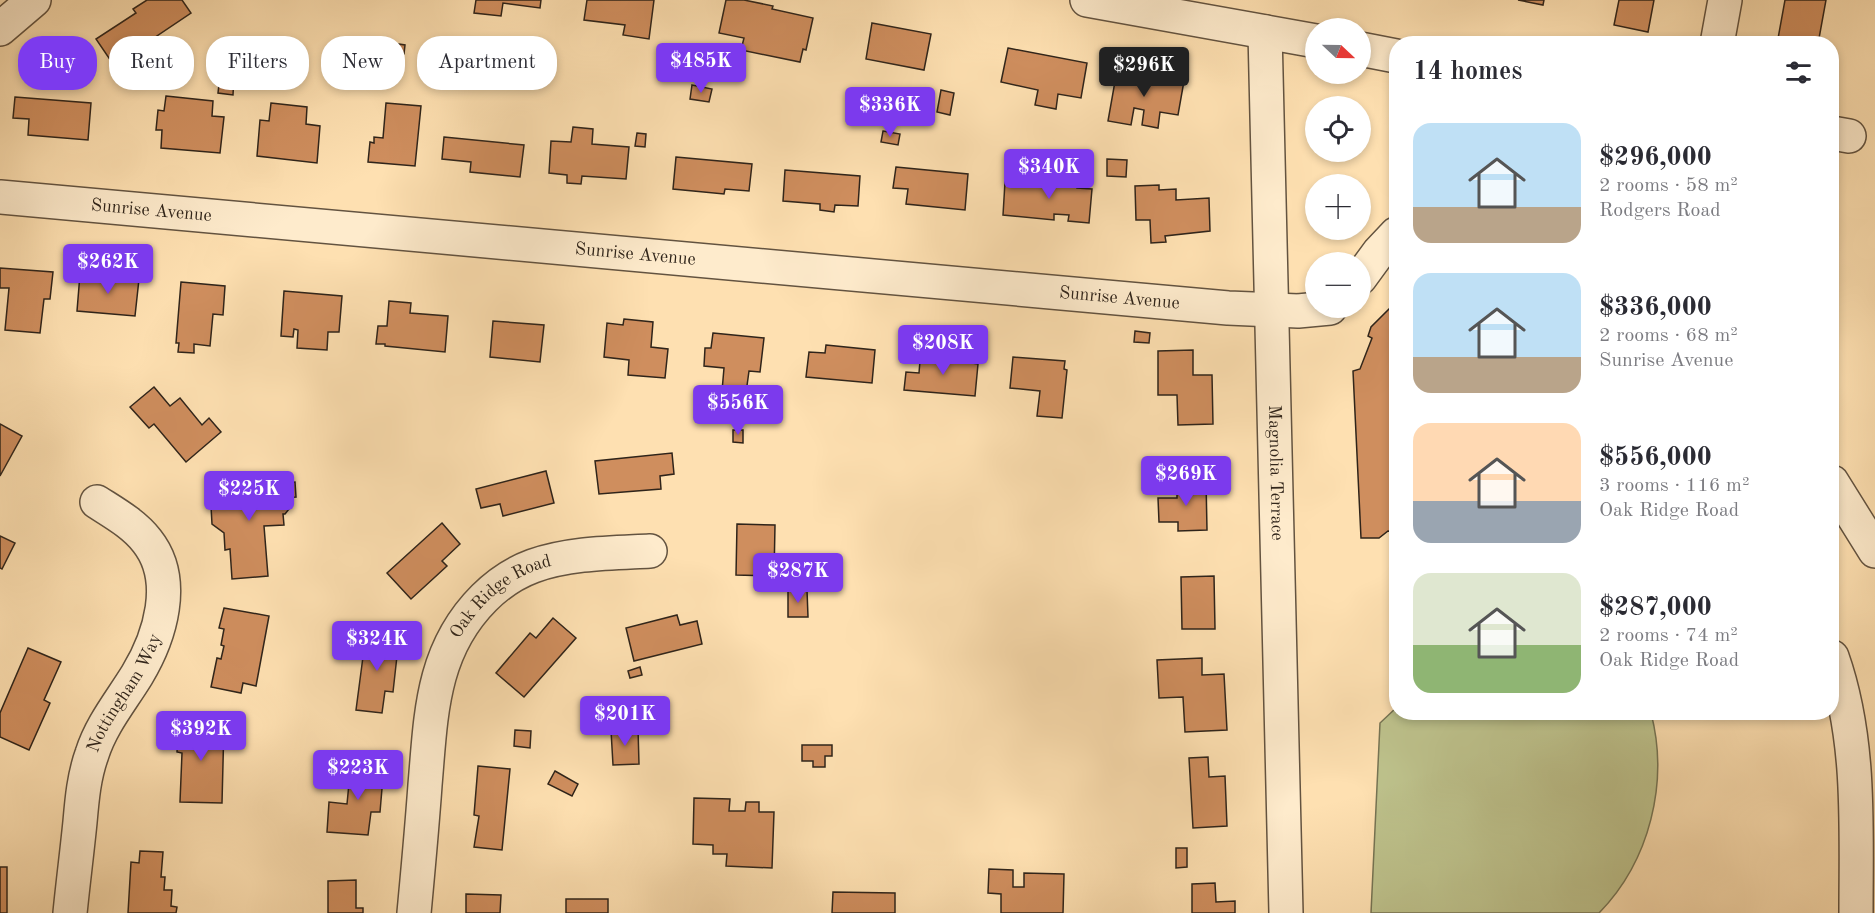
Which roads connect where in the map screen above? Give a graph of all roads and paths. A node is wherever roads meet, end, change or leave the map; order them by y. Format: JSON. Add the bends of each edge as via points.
{"nodes":[{"id":1,"x":34,"y":0,"type":"edge"},
{"id":2,"x":1087,"y":0,"type":"edge"},
{"id":3,"x":1725,"y":0,"type":"edge"},
{"id":4,"x":0,"y":29,"type":"edge"},
{"id":5,"x":1265,"y":32,"type":"junction"},
{"id":6,"x":1718,"y":36,"type":"edge"},
{"id":7,"x":1305,"y":39,"type":"edge"},
{"id":8,"x":1371,"y":52,"type":"edge"},
{"id":9,"x":1389,"y":55,"type":"edge"},
{"id":10,"x":0,"y":197,"type":"edge"},
{"id":11,"x":1389,"y":241,"type":"edge"},
{"id":12,"x":1371,"y":263,"type":"edge"},
{"id":13,"x":1305,"y":310,"type":"edge"},
{"id":14,"x":1271,"y":311,"type":"junction"},
{"id":15,"x":1839,"y":493,"type":"edge"},
{"id":16,"x":97,"y":502,"type":"dead end"},
{"id":17,"x":650,"y":551,"type":"dead end"},
{"id":18,"x":1875,"y":551,"type":"edge"},
{"id":19,"x":1839,"y":676,"type":"edge"},
{"id":20,"x":1865,"y":856,"type":"edge"},
{"id":21,"x":70,"y":913,"type":"edge"},
{"id":22,"x":414,"y":913,"type":"edge"},
{"id":23,"x":1286,"y":913,"type":"edge"},
{"id":24,"x":1856,"y":913,"type":"edge"}],
"edges":[{"from":1,"to":4,"type":"street"},
{"from":2,"to":5,"type":"street"},
{"from":3,"to":6,"type":"street"},
{"from":5,"to":7,"type":"street"},
{"from":5,"to":14,"type":"street","name":"Magnolia Terrace"},
{"from":8,"to":9,"type":"street"},
{"from":10,"to":14,"type":"street","name":"Sunrise Avenue"},
{"from":11,"to":12,"type":"street"},
{"from":13,"to":14,"type":"street","name":"Sunrise Avenue"},
{"from":14,"to":23,"type":"street","name":"Magnolia Terrace"},
{"from":15,"to":18,"type":"street"},
{"from":16,"to":21,"type":"street","name":"Nottingham Way","via":[[135,529],[152,548],[160,571],[163,604],[145,660],[91,754],[82,798]]},
{"from":17,"to":22,"type":"street","name":"Oak Ridge Road","via":[[572,557],[531,567],[494,588],[464,621],[445,656],[434,698]]},
{"from":19,"to":20,"type":"street","via":[[1852,736]]},
{"from":20,"to":24,"type":"street"}]}
